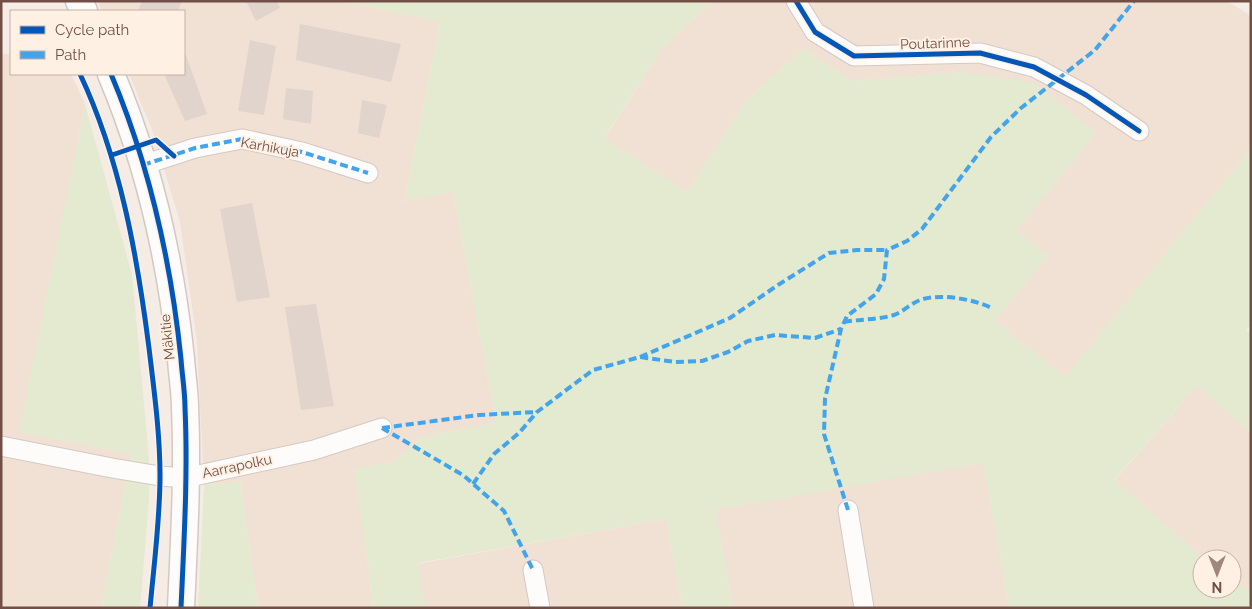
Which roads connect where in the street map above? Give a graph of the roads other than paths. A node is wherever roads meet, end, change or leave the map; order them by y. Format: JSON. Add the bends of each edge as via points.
{"nodes":[{"id":1,"x":796,"y":1,"type":"edge"},
{"id":2,"x":111,"y":75,"type":"edge"},
{"id":3,"x":1139,"y":131,"type":"dead end"},
{"id":4,"x":143,"y":166,"type":"junction"},
{"id":5,"x":368,"y":173,"type":"dead end"},
{"id":6,"x":382,"y":428,"type":"dead end"},
{"id":7,"x":1,"y":446,"type":"edge"},
{"id":8,"x":185,"y":478,"type":"junction"},
{"id":9,"x":848,"y":510,"type":"dead end"},
{"id":10,"x":533,"y":570,"type":"dead end"},
{"id":11,"x":181,"y":608,"type":"edge"},
{"id":12,"x":540,"y":608,"type":"edge"},
{"id":13,"x":864,"y":608,"type":"edge"}],
"edges":[{"from":1,"to":3,"type":"street","name":"Poutarinne","via":[[815,32],[854,56],[980,53],[1034,67],[1086,95]]},
{"from":2,"to":4,"type":"street","name":"Mäkitie"},
{"from":4,"to":5,"type":"street","name":"Karhikuja","via":[[195,148],[242,139],[302,152]]},
{"from":4,"to":8,"type":"street","name":"Mäkitie","via":[[164,240],[177,315],[186,407]]},
{"from":6,"to":8,"type":"street","name":"Aarrapolku","via":[[314,450]]},
{"from":7,"to":8,"type":"street","name":"Aarrapolku","via":[[112,468]]},
{"from":8,"to":11,"type":"street","name":"Mäkitie"},
{"from":9,"to":13,"type":"street"},
{"from":10,"to":12,"type":"street"}]}
